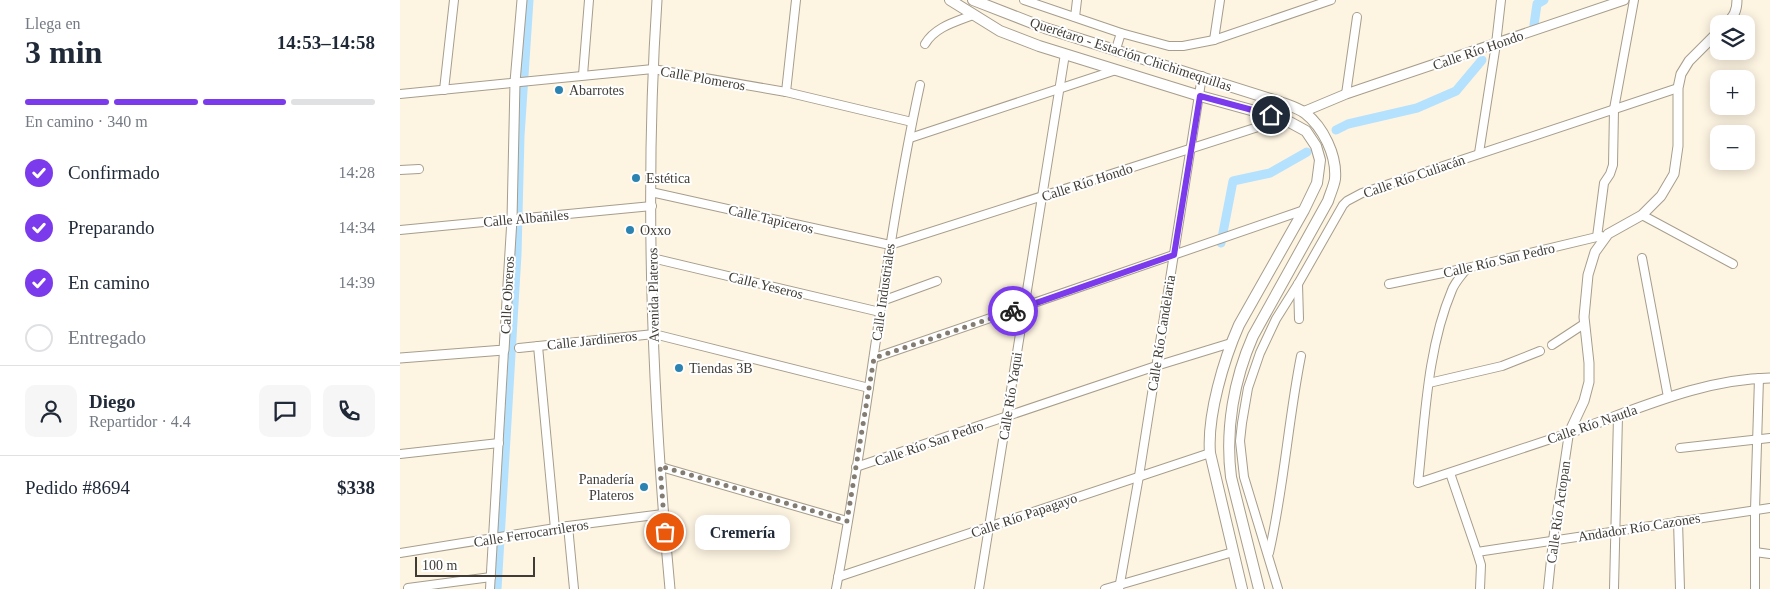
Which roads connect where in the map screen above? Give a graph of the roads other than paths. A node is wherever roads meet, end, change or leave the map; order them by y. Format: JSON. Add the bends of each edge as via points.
{"nodes":[{"id":1,"x":454,"y":0,"type":"edge"},
{"id":2,"x":522,"y":0,"type":"edge"},
{"id":3,"x":588,"y":0,"type":"edge"},
{"id":4,"x":657,"y":0,"type":"edge"},
{"id":5,"x":796,"y":0,"type":"edge"},
{"id":6,"x":950,"y":0,"type":"edge"},
{"id":7,"x":973,"y":0,"type":"edge"},
{"id":8,"x":1024,"y":0,"type":"edge"},
{"id":9,"x":1077,"y":0,"type":"edge"},
{"id":10,"x":1220,"y":0,"type":"edge"},
{"id":11,"x":1331,"y":0,"type":"edge"},
{"id":12,"x":1501,"y":0,"type":"edge"},
{"id":13,"x":1624,"y":0,"type":"edge"},
{"id":14,"x":1634,"y":0,"type":"edge"},
{"id":15,"x":1737,"y":0,"type":"edge"},
{"id":16,"x":973,"y":15,"type":"junction"},
{"id":17,"x":1734,"y":15,"type":"edge"},
{"id":18,"x":1357,"y":16,"type":"dead end"},
{"id":19,"x":1076,"y":17,"type":"junction"},
{"id":20,"x":1121,"y":33,"type":"junction"},
{"id":21,"x":1214,"y":40,"type":"junction"},
{"id":22,"x":1710,"y":40,"type":"edge"},
{"id":23,"x":925,"y":44,"type":"dead end"},
{"id":24,"x":1496,"y":44,"type":"junction"},
{"id":25,"x":1116,"y":49,"type":"junction"},
{"id":26,"x":1065,"y":54,"type":"junction"},
{"id":27,"x":653,"y":69,"type":"junction"},
{"id":28,"x":1116,"y":70,"type":"junction"},
{"id":29,"x":584,"y":75,"type":"junction"},
{"id":30,"x":1202,"y":76,"type":"junction"},
{"id":31,"x":520,"y":81,"type":"junction"},
{"id":32,"x":920,"y":85,"type":"dead end"},
{"id":33,"x":1678,"y":88,"type":"junction"},
{"id":34,"x":1061,"y":89,"type":"junction"},
{"id":35,"x":444,"y":90,"type":"junction"},
{"id":36,"x":786,"y":92,"type":"junction"},
{"id":37,"x":400,"y":94,"type":"edge"},
{"id":38,"x":1346,"y":94,"type":"junction"},
{"id":39,"x":1200,"y":96,"type":"junction"},
{"id":40,"x":1614,"y":109,"type":"junction"},
{"id":41,"x":1303,"y":112,"type":"junction"},
{"id":42,"x":1284,"y":119,"type":"junction"},
{"id":43,"x":912,"y":122,"type":"junction"},
{"id":44,"x":910,"y":138,"type":"junction"},
{"id":45,"x":1192,"y":148,"type":"junction"},
{"id":46,"x":1479,"y":153,"type":"junction"},
{"id":47,"x":419,"y":169,"type":"dead end"},
{"id":48,"x":400,"y":170,"type":"edge"},
{"id":49,"x":651,"y":192,"type":"junction"},
{"id":50,"x":1042,"y":198,"type":"junction"},
{"id":51,"x":652,"y":206,"type":"junction"},
{"id":52,"x":1304,"y":210,"type":"junction"},
{"id":53,"x":1642,"y":215,"type":"junction"},
{"id":54,"x":517,"y":219,"type":"junction"},
{"id":55,"x":400,"y":230,"type":"edge"},
{"id":56,"x":1608,"y":234,"type":"junction"},
{"id":57,"x":1597,"y":237,"type":"junction"},
{"id":58,"x":890,"y":245,"type":"junction"},
{"id":59,"x":1174,"y":255,"type":"junction"},
{"id":60,"x":652,"y":258,"type":"junction"},
{"id":61,"x":1642,"y":258,"type":"dead end"},
{"id":62,"x":1733,"y":264,"type":"dead end"},
{"id":63,"x":1467,"y":268,"type":"junction"},
{"id":64,"x":937,"y":281,"type":"dead end"},
{"id":65,"x":1298,"y":284,"type":"junction"},
{"id":66,"x":1389,"y":284,"type":"dead end"},
{"id":67,"x":882,"y":301,"type":"junction"},
{"id":68,"x":1024,"y":307,"type":"junction"},
{"id":69,"x":880,"y":312,"type":"junction"},
{"id":70,"x":1299,"y":319,"type":"dead end"},
{"id":71,"x":1584,"y":324,"type":"junction"},
{"id":72,"x":654,"y":334,"type":"junction"},
{"id":73,"x":1231,"y":343,"type":"junction"},
{"id":74,"x":1552,"y":345,"type":"dead end"},
{"id":75,"x":538,"y":346,"type":"junction"},
{"id":76,"x":1249,"y":346,"type":"junction"},
{"id":77,"x":519,"y":348,"type":"dead end"},
{"id":78,"x":504,"y":350,"type":"junction"},
{"id":79,"x":1540,"y":351,"type":"dead end"},
{"id":80,"x":1260,"y":353,"type":"junction"},
{"id":81,"x":1301,"y":356,"type":"dead end"},
{"id":82,"x":400,"y":358,"type":"edge"},
{"id":83,"x":874,"y":358,"type":"junction"},
{"id":84,"x":1156,"y":366,"type":"junction"},
{"id":85,"x":1759,"y":378,"type":"junction"},
{"id":86,"x":1770,"y":378,"type":"edge"},
{"id":87,"x":1429,"y":383,"type":"junction"},
{"id":88,"x":869,"y":388,"type":"junction"},
{"id":89,"x":1248,"y":388,"type":"junction"},
{"id":90,"x":1236,"y":392,"type":"junction"},
{"id":91,"x":1668,"y":397,"type":"junction"},
{"id":92,"x":1618,"y":416,"type":"junction"},
{"id":93,"x":1007,"y":417,"type":"junction"},
{"id":94,"x":1569,"y":433,"type":"junction"},
{"id":95,"x":1770,"y":438,"type":"edge"},
{"id":96,"x":1757,"y":439,"type":"junction"},
{"id":97,"x":499,"y":443,"type":"junction"},
{"id":98,"x":1680,"y":448,"type":"dead end"},
{"id":99,"x":1210,"y":453,"type":"junction"},
{"id":100,"x":400,"y":454,"type":"edge"},
{"id":101,"x":660,"y":466,"type":"junction"},
{"id":102,"x":856,"y":468,"type":"junction"},
{"id":103,"x":1450,"y":472,"type":"junction"},
{"id":104,"x":1139,"y":476,"type":"junction"},
{"id":105,"x":1770,"y":508,"type":"edge"},
{"id":106,"x":1755,"y":510,"type":"junction"},
{"id":107,"x":663,"y":514,"type":"junction"},
{"id":108,"x":847,"y":521,"type":"junction"},
{"id":109,"x":1678,"y":521,"type":"junction"},
{"id":110,"x":568,"y":526,"type":"junction"},
{"id":111,"x":989,"y":526,"type":"junction"},
{"id":112,"x":555,"y":528,"type":"junction"},
{"id":113,"x":1615,"y":532,"type":"junction"},
{"id":114,"x":496,"y":539,"type":"junction"},
{"id":115,"x":1554,"y":540,"type":"junction"},
{"id":116,"x":1233,"y":552,"type":"junction"},
{"id":117,"x":1478,"y":552,"type":"junction"},
{"id":118,"x":1755,"y":552,"type":"junction"},
{"id":119,"x":400,"y":553,"type":"edge"},
{"id":120,"x":1770,"y":554,"type":"edge"},
{"id":121,"x":1269,"y":555,"type":"junction"},
{"id":122,"x":491,"y":577,"type":"junction"},
{"id":123,"x":838,"y":578,"type":"junction"},
{"id":124,"x":1119,"y":586,"type":"edge"},
{"id":125,"x":408,"y":588,"type":"edge"},
{"id":126,"x":490,"y":589,"type":"edge"},
{"id":127,"x":574,"y":589,"type":"edge"},
{"id":128,"x":670,"y":589,"type":"edge"},
{"id":129,"x":836,"y":589,"type":"edge"},
{"id":130,"x":979,"y":589,"type":"edge"},
{"id":131,"x":1105,"y":589,"type":"edge"},
{"id":132,"x":1242,"y":589,"type":"edge"},
{"id":133,"x":1259,"y":589,"type":"edge"},
{"id":134,"x":1278,"y":589,"type":"edge"},
{"id":135,"x":1480,"y":589,"type":"edge"},
{"id":136,"x":1548,"y":589,"type":"edge"},
{"id":137,"x":1614,"y":589,"type":"edge"},
{"id":138,"x":1680,"y":589,"type":"edge"},
{"id":139,"x":1755,"y":589,"type":"edge"}],
"edges":[{"from":1,"to":35,"type":"street"},
{"from":2,"to":31,"type":"street","name":"Calle Obreros"},
{"from":3,"to":29,"type":"street"},
{"from":4,"to":27,"type":"street","name":"Avenida Plateros"},
{"from":5,"to":36,"type":"street"},
{"from":6,"to":16,"type":"main road","name":"Querétaro - Estación Chichimequillas"},
{"from":7,"to":25,"type":"main road","name":"Querétaro - Estación Chichimequillas","via":[[1046,28]]},
{"from":8,"to":19,"type":"street"},
{"from":9,"to":19,"type":"street"},
{"from":10,"to":21,"type":"street"},
{"from":11,"to":21,"type":"street"},
{"from":12,"to":24,"type":"street"},
{"from":13,"to":24,"type":"street","name":"Calle Río Hondo"},
{"from":14,"to":40,"type":"street"},
{"from":15,"to":17,"type":"street"},
{"from":16,"to":23,"type":"street","via":[[942,27],[930,35]]},
{"from":16,"to":26,"type":"main road","name":"Querétaro - Estación Chichimequillas","via":[[1000,31]]},
{"from":18,"to":38,"type":"street"},
{"from":19,"to":20,"type":"street"},
{"from":20,"to":21,"type":"street","via":[[1169,46]]},
{"from":20,"to":25,"type":"street"},
{"from":22,"to":33,"type":"street","via":[[1680,74]]},
{"from":24,"to":38,"type":"street","name":"Calle Río Hondo"},
{"from":24,"to":46,"type":"street"},
{"from":25,"to":30,"type":"main road","name":"Querétaro - Estación Chichimequillas"},
{"from":26,"to":28,"type":"main road","name":"Querétaro - Estación Chichimequillas"},
{"from":26,"to":34,"type":"street","name":"Calle Río Yaqui"},
{"from":27,"to":29,"type":"street","name":"Calle Plomeros"},
{"from":27,"to":36,"type":"street","name":"Calle Plomeros"},
{"from":27,"to":49,"type":"street","name":"Avenida Plateros"},
{"from":28,"to":34,"type":"street"},
{"from":28,"to":39,"type":"main road","name":"Querétaro - Estación Chichimequillas"},
{"from":29,"to":31,"type":"street","name":"Calle Plomeros"},
{"from":30,"to":39,"type":"street","name":"Calle Río Candelaria"},
{"from":30,"to":41,"type":"main road","name":"Querétaro - Estación Chichimequillas"},
{"from":31,"to":35,"type":"street","name":"Calle Plomeros"},
{"from":31,"to":54,"type":"street","name":"Calle Obreros"},
{"from":32,"to":43,"type":"street","name":"Calle Industriales"},
{"from":33,"to":40,"type":"street","name":"Calle Río Culiacán"},
{"from":33,"to":53,"type":"street","via":[[1678,146],[1674,174],[1661,196]]},
{"from":34,"to":44,"type":"street"},
{"from":34,"to":50,"type":"street","name":"Calle Río Yaqui"},
{"from":35,"to":37,"type":"street","name":"Calle Plomeros"},
{"from":36,"to":43,"type":"street","name":"Calle Plomeros"},
{"from":38,"to":41,"type":"street","name":"Calle Río Hondo"},
{"from":39,"to":42,"type":"main road","name":"Querétaro - Estación Chichimequillas"},
{"from":39,"to":45,"type":"street","name":"Calle Río Candelaria"},
{"from":40,"to":46,"type":"street","name":"Calle Río Culiacán"},
{"from":40,"to":57,"type":"street","via":[[1613,165],[1604,183]]},
{"from":41,"to":76,"type":"main road","name":"Querétaro - Estación Chichimequillas","via":[[1316,123],[1328,143],[1334,162],[1333,186],[1328,201]]},
{"from":42,"to":45,"type":"street","name":"Calle Río Hondo"},
{"from":42,"to":52,"type":"main road","name":"Querétaro - Estación Chichimequillas","via":[[1306,131],[1320,160],[1317,183]]},
{"from":43,"to":44,"type":"street","name":"Calle Industriales"},
{"from":44,"to":58,"type":"street","name":"Calle Industriales"},
{"from":45,"to":50,"type":"street","name":"Calle Río Hondo"},
{"from":45,"to":59,"type":"street","name":"Calle Río Candelaria"},
{"from":46,"to":65,"type":"street","name":"Calle Río Culiacán","via":[[1347,201]]},
{"from":47,"to":48,"type":"street"},
{"from":49,"to":51,"type":"street","name":"Avenida Plateros"},
{"from":49,"to":58,"type":"street","name":"Calle Tapiceros"},
{"from":50,"to":58,"type":"street","name":"Calle Río Hondo"},
{"from":50,"to":68,"type":"street","name":"Calle Río Yaqui"},
{"from":51,"to":54,"type":"street","name":"Calle Albañiles"},
{"from":51,"to":60,"type":"street","name":"Avenida Plateros"},
{"from":52,"to":59,"type":"street"},
{"from":52,"to":73,"type":"main road","name":"Querétaro - Estación Chichimequillas"},
{"from":53,"to":56,"type":"street"},
{"from":53,"to":62,"type":"street"},
{"from":54,"to":55,"type":"street","name":"Calle Albañiles"},
{"from":54,"to":78,"type":"street","name":"Calle Obreros"},
{"from":56,"to":57,"type":"street","name":"Calle Río San Pedro"},
{"from":56,"to":71,"type":"street","name":"Calle Río Actopan","via":[[1595,252],[1588,275]]},
{"from":57,"to":63,"type":"street","name":"Calle Río San Pedro"},
{"from":58,"to":67,"type":"street","name":"Calle Industriales"},
{"from":59,"to":68,"type":"street"},
{"from":59,"to":84,"type":"street","name":"Calle Río Candelaria"},
{"from":60,"to":69,"type":"street","name":"Calle Yeseros"},
{"from":60,"to":72,"type":"street","name":"Avenida Plateros"},
{"from":61,"to":91,"type":"street"},
{"from":63,"to":66,"type":"street","name":"Calle Río San Pedro"},
{"from":63,"to":87,"type":"street","via":[[1452,288],[1444,312]]},
{"from":64,"to":67,"type":"street"},
{"from":65,"to":70,"type":"street"},
{"from":65,"to":80,"type":"street","name":"Calle Río Culiacán"},
{"from":67,"to":69,"type":"street","name":"Calle Industriales"},
{"from":68,"to":83,"type":"street"},
{"from":68,"to":93,"type":"street","name":"Calle Río Yaqui"},
{"from":69,"to":83,"type":"street","name":"Calle Industriales"},
{"from":71,"to":74,"type":"street"},
{"from":71,"to":94,"type":"street","name":"Calle Río Actopan","via":[[1589,382]]},
{"from":72,"to":75,"type":"street","name":"Calle Jardineros"},
{"from":72,"to":88,"type":"street","name":"Calle Jardineros"},
{"from":72,"to":101,"type":"street","name":"Avenida Plateros"},
{"from":73,"to":84,"type":"street","name":"Calle Río San Pedro"},
{"from":73,"to":99,"type":"main road","name":"Querétaro - Estación Chichimequillas","via":[[1218,386]]},
{"from":75,"to":77,"type":"street","name":"Calle Jardineros"},
{"from":75,"to":112,"type":"street"},
{"from":76,"to":80,"type":"street"},
{"from":76,"to":90,"type":"main road","name":"Querétaro - Estación Chichimequillas"},
{"from":78,"to":82,"type":"street"},
{"from":78,"to":97,"type":"street","name":"Calle Obreros"},
{"from":79,"to":87,"type":"street","via":[[1502,366]]},
{"from":80,"to":89,"type":"street","name":"Calle Río Culiacán"},
{"from":81,"to":121,"type":"street"},
{"from":83,"to":88,"type":"street","name":"Calle Industriales"},
{"from":84,"to":93,"type":"street","name":"Calle Río San Pedro"},
{"from":84,"to":104,"type":"street","name":"Calle Río Candelaria"},
{"from":85,"to":86,"type":"street","name":"Calle Río Nautla"},
{"from":85,"to":91,"type":"street","name":"Calle Río Nautla","via":[[1712,385]]},
{"from":85,"to":96,"type":"street"},
{"from":87,"to":103,"type":"street","name":"Calle Río Nautla","via":[[1418,483]]},
{"from":88,"to":102,"type":"street","name":"Calle Industriales"},
{"from":89,"to":90,"type":"street"},
{"from":89,"to":121,"type":"street","name":"Calle Río Culiacán","via":[[1240,441],[1244,477]]},
{"from":90,"to":133,"type":"main road","name":"Querétaro - Estación Chichimequillas","via":[[1230,425],[1229,460]]},
{"from":91,"to":92,"type":"street","name":"Calle Río Nautla"},
{"from":92,"to":94,"type":"street","name":"Calle Río Nautla"},
{"from":92,"to":113,"type":"street"},
{"from":93,"to":102,"type":"street","name":"Calle Río San Pedro"},
{"from":93,"to":111,"type":"street","name":"Calle Río Yaqui"},
{"from":94,"to":103,"type":"street","name":"Calle Río Nautla"},
{"from":94,"to":115,"type":"street","name":"Calle Río Actopan"},
{"from":95,"to":96,"type":"street"},
{"from":96,"to":98,"type":"street"},
{"from":96,"to":106,"type":"street"},
{"from":97,"to":100,"type":"street"},
{"from":97,"to":114,"type":"street","name":"Calle Obreros"},
{"from":99,"to":104,"type":"street","name":"Calle Río Papagayo"},
{"from":99,"to":116,"type":"main road","name":"Querétaro - Estación Chichimequillas"},
{"from":101,"to":107,"type":"street","name":"Avenida Plateros"},
{"from":101,"to":108,"type":"street"},
{"from":102,"to":108,"type":"street","name":"Calle Industriales"},
{"from":103,"to":117,"type":"street"},
{"from":104,"to":111,"type":"street","name":"Calle Río Papagayo"},
{"from":104,"to":124,"type":"street","name":"Calle Río Candelaria"},
{"from":105,"to":106,"type":"street","name":"Andador Río Cazones"},
{"from":106,"to":109,"type":"street","name":"Andador Río Cazones"},
{"from":106,"to":118,"type":"street"},
{"from":107,"to":110,"type":"street","name":"Calle Ferrocarrileros"},
{"from":107,"to":128,"type":"street","name":"Avenida Plateros"},
{"from":108,"to":123,"type":"street","name":"Calle Industriales"},
{"from":109,"to":113,"type":"street","name":"Andador Río Cazones"},
{"from":109,"to":138,"type":"street"},
{"from":110,"to":112,"type":"street","name":"Calle Ferrocarrileros"},
{"from":110,"to":127,"type":"street"},
{"from":111,"to":123,"type":"street","name":"Calle Río Papagayo"},
{"from":111,"to":130,"type":"street","name":"Calle Río Yaqui"},
{"from":112,"to":114,"type":"street","name":"Calle Ferrocarrileros"},
{"from":113,"to":115,"type":"street","name":"Andador Río Cazones"},
{"from":113,"to":137,"type":"street"},
{"from":114,"to":119,"type":"street","name":"Calle Ferrocarrileros"},
{"from":114,"to":122,"type":"street","name":"Calle Obreros"},
{"from":115,"to":117,"type":"street","name":"Andador Río Cazones"},
{"from":115,"to":136,"type":"street","name":"Calle Río Actopan"},
{"from":116,"to":124,"type":"street"},
{"from":116,"to":132,"type":"main road","name":"Querétaro - Estación Chichimequillas"},
{"from":117,"to":135,"type":"street"},
{"from":118,"to":120,"type":"street"},
{"from":118,"to":139,"type":"street"},
{"from":121,"to":134,"type":"street","name":"Calle Río Culiacán"},
{"from":122,"to":125,"type":"street"},
{"from":122,"to":126,"type":"street","name":"Calle Obreros"},
{"from":123,"to":129,"type":"street","name":"Calle Industriales"},
{"from":124,"to":131,"type":"street"}]}
